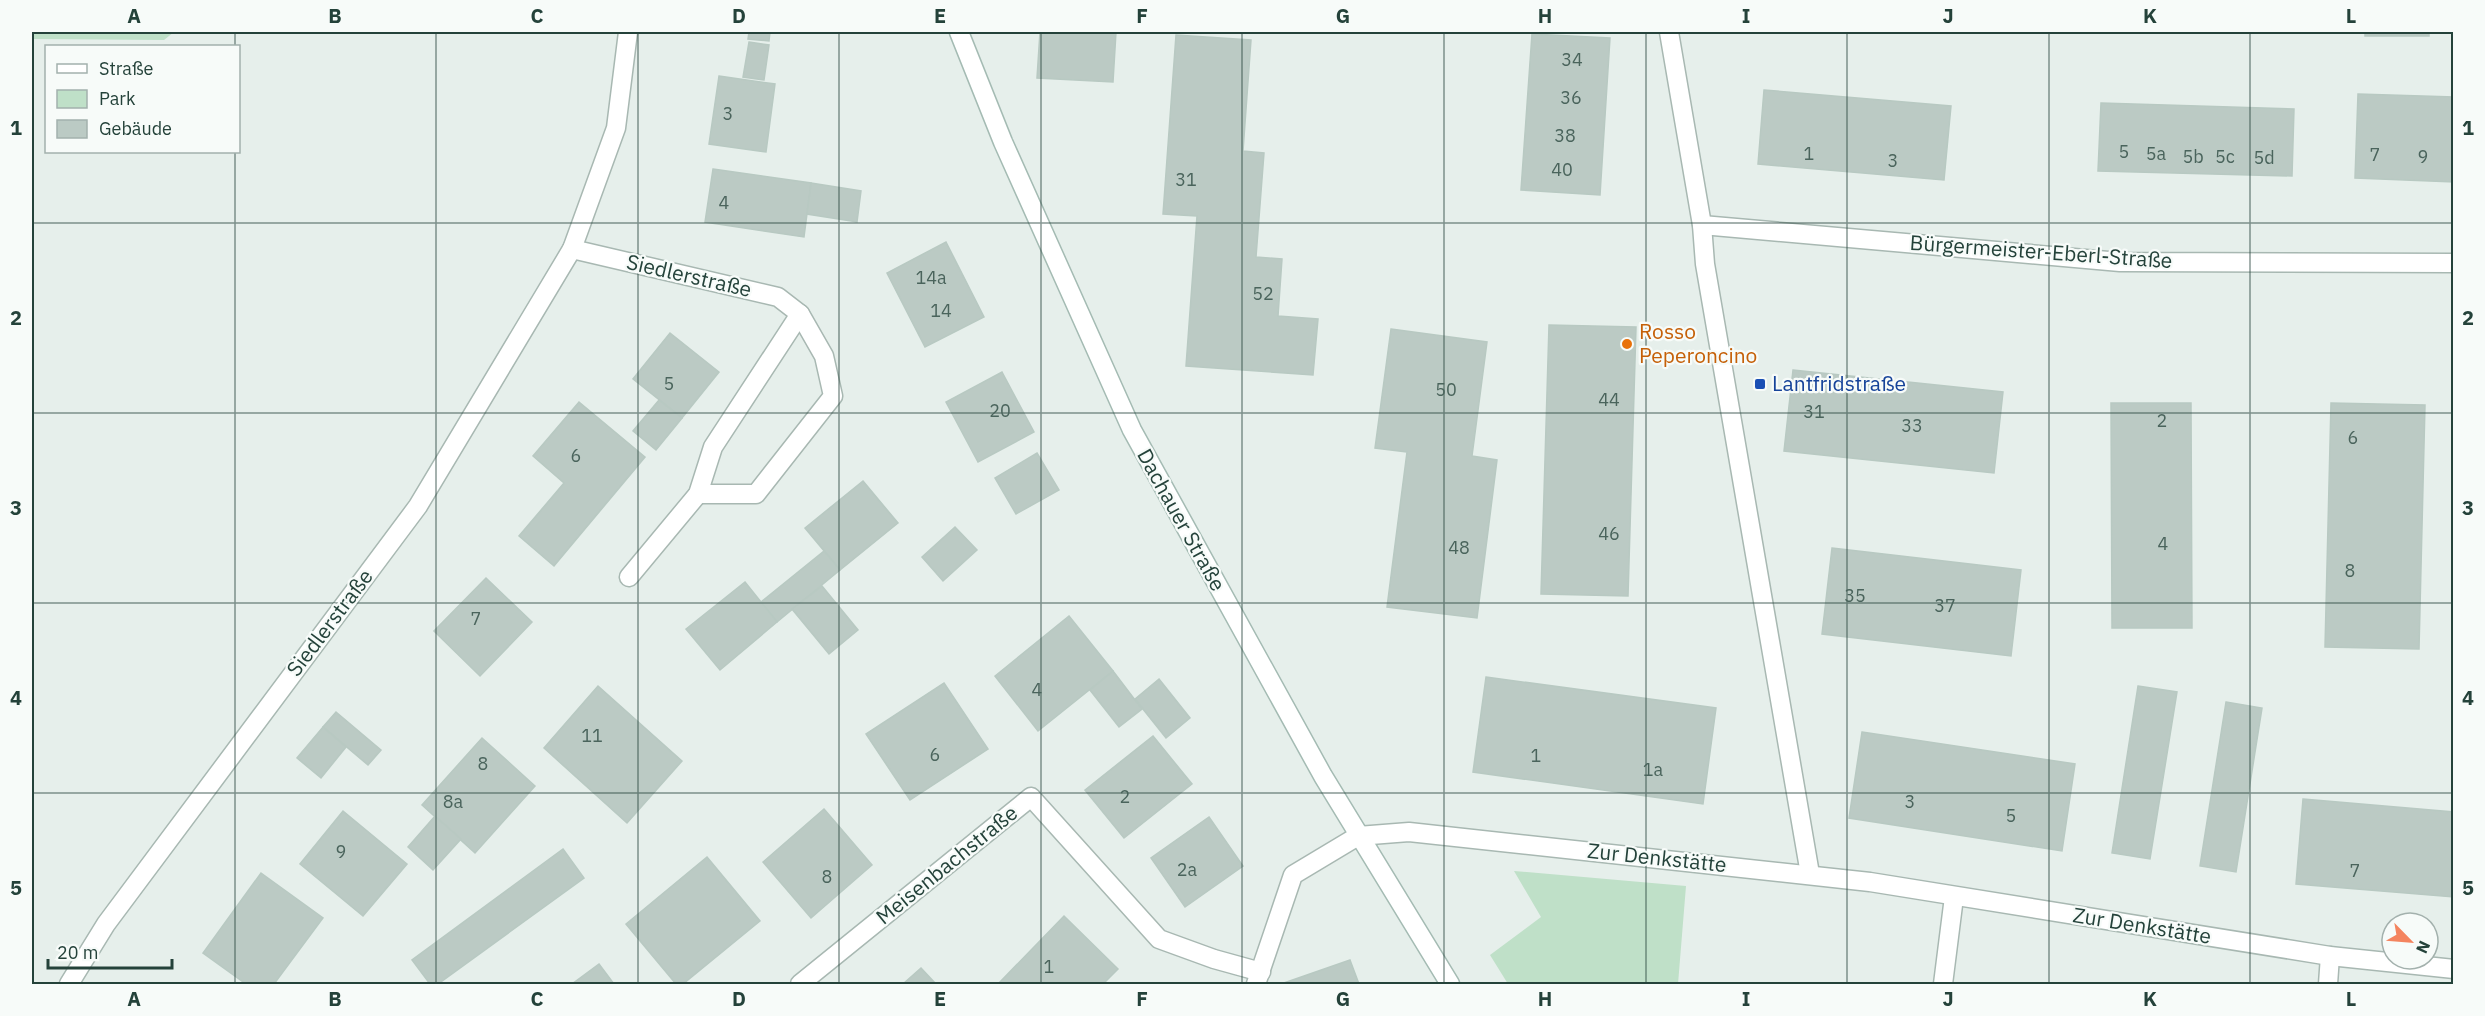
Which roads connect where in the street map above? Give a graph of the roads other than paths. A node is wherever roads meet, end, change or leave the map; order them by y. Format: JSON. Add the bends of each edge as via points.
{"nodes":[{"id":1,"x":628,"y":32,"type":"edge"},
{"id":2,"x":959,"y":32,"type":"edge"},
{"id":3,"x":1670,"y":32,"type":"edge"},
{"id":4,"x":1702,"y":225,"type":"junction"},
{"id":5,"x":572,"y":249,"type":"junction"},
{"id":6,"x":2454,"y":263,"type":"edge"},
{"id":7,"x":800,"y":314,"type":"junction"},
{"id":8,"x":698,"y":494,"type":"junction"},
{"id":9,"x":629,"y":578,"type":"dead end"},
{"id":10,"x":1358,"y":836,"type":"junction"},
{"id":11,"x":1810,"y":874,"type":"junction"},
{"id":12,"x":1954,"y":897,"type":"junction"},
{"id":13,"x":2330,"y":956,"type":"junction"},
{"id":14,"x":2454,"y":969,"type":"edge"},
{"id":15,"x":1259,"y":978,"type":"edge"},
{"id":16,"x":69,"y":984,"type":"edge"},
{"id":17,"x":800,"y":984,"type":"edge"},
{"id":18,"x":1450,"y":984,"type":"edge"},
{"id":19,"x":1943,"y":984,"type":"edge"},
{"id":20,"x":2328,"y":984,"type":"edge"}],
"edges":[{"from":1,"to":5,"type":"street","name":"Siedlerstraße","via":[[616,128]]},
{"from":2,"to":10,"type":"street","name":"Dachauer Straße","via":[[1003,142],[1132,430]]},
{"from":3,"to":4,"type":"street"},
{"from":4,"to":6,"type":"street","name":"Bürgermeister-Eberl-Straße","via":[[2120,262]]},
{"from":4,"to":11,"type":"street","via":[[1707,275]]},
{"from":5,"to":7,"type":"street","name":"Siedlerstraße","via":[[778,297]]},
{"from":5,"to":16,"type":"street","name":"Siedlerstraße","via":[[418,506],[106,924]]},
{"from":7,"to":8,"type":"street","via":[[713,447]]},
{"from":7,"to":8,"type":"street","name":"Siedlerstraße","via":[[824,356],[833,396],[756,494]]},
{"from":8,"to":9,"type":"street"},
{"from":10,"to":11,"type":"street","name":"Zur Denkstätte","via":[[1409,832]]},
{"from":10,"to":15,"type":"street","name":"Meisenbachstraße","via":[[1293,875]]},
{"from":10,"to":18,"type":"street","name":"Dachauer Straße"},
{"from":11,"to":12,"type":"street","name":"Zur Denkstätte"},
{"from":12,"to":13,"type":"street","name":"Zur Denkstätte"},
{"from":12,"to":19,"type":"street"},
{"from":13,"to":14,"type":"street","name":"Zur Denkstätte"},
{"from":13,"to":20,"type":"street"},
{"from":15,"to":17,"type":"street","name":"Meisenbachstraße","via":[[1160,939],[1031,797]]}]}
